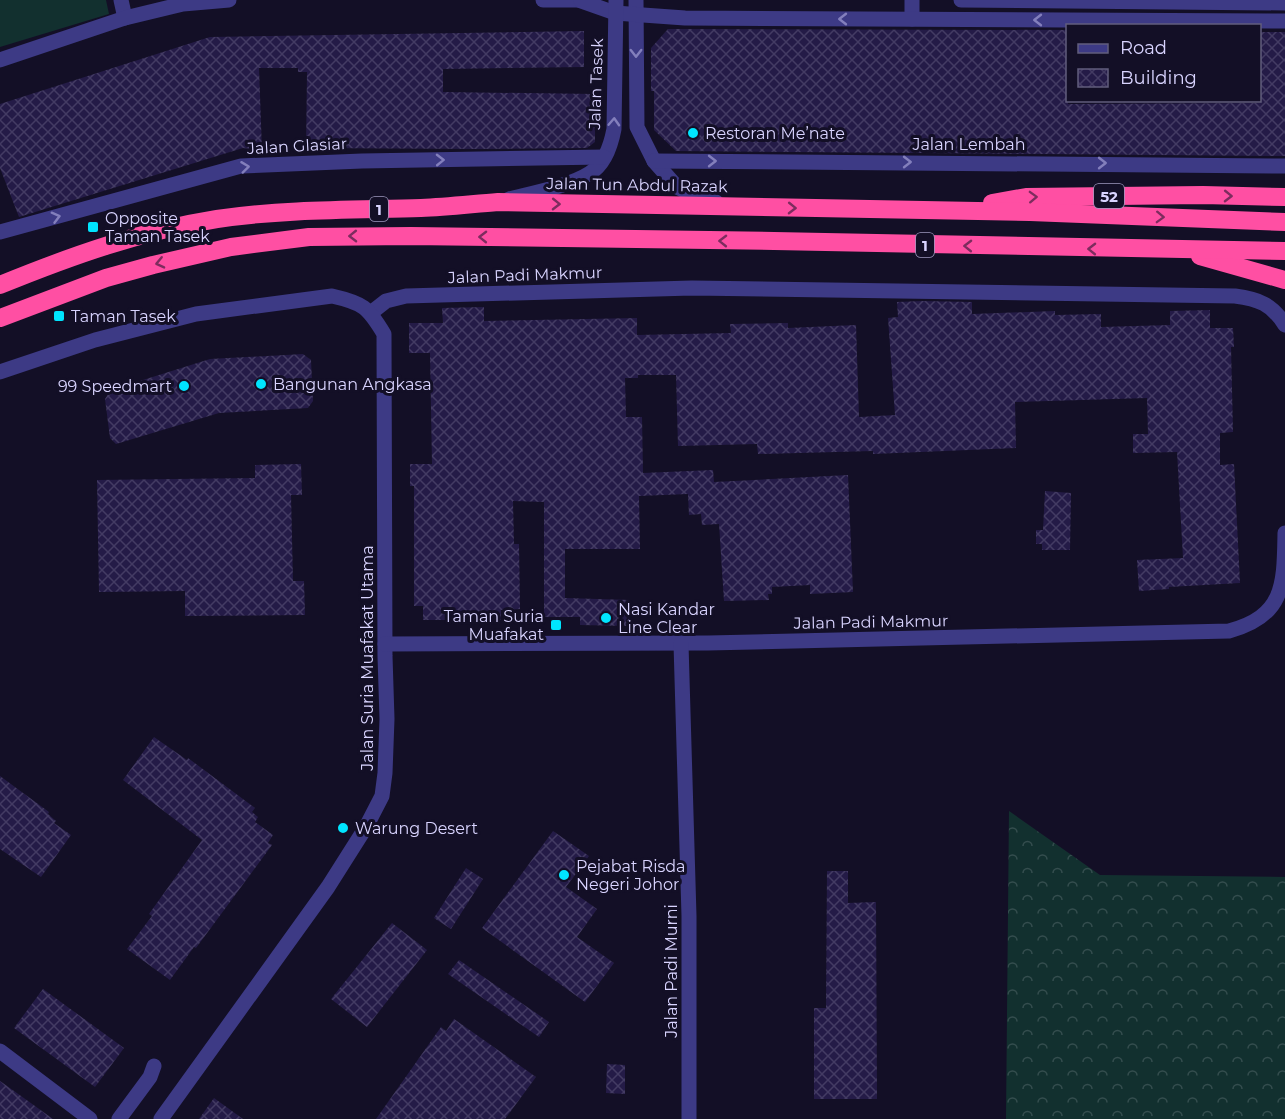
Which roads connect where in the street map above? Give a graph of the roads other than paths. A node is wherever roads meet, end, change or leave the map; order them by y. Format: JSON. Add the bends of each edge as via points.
{"nodes":[{"id":1,"x":121,"y":0,"type":"edge"},
{"id":2,"x":229,"y":0,"type":"edge"},
{"id":3,"x":543,"y":0,"type":"edge"},
{"id":4,"x":582,"y":0,"type":"edge"},
{"id":5,"x":912,"y":0,"type":"edge"},
{"id":6,"x":961,"y":0,"type":"edge"},
{"id":7,"x":1166,"y":1,"type":"edge"},
{"id":8,"x":1285,"y":3,"type":"edge"},
{"id":9,"x":616,"y":6,"type":"edge"},
{"id":10,"x":636,"y":7,"type":"edge"},
{"id":11,"x":125,"y":18,"type":"junction"},
{"id":12,"x":912,"y":20,"type":"junction"},
{"id":13,"x":1166,"y":21,"type":"junction"},
{"id":14,"x":1285,"y":21,"type":"edge"},
{"id":15,"x":0,"y":60,"type":"edge"},
{"id":16,"x":604,"y":157,"type":"junction"},
{"id":17,"x":654,"y":161,"type":"junction"},
{"id":18,"x":1285,"y":166,"type":"edge"},
{"id":19,"x":1285,"y":197,"type":"edge"},
{"id":20,"x":498,"y":202,"type":"junction"},
{"id":21,"x":734,"y":206,"type":"junction"},
{"id":22,"x":934,"y":211,"type":"junction"},
{"id":23,"x":1285,"y":222,"type":"edge"},
{"id":24,"x":0,"y":232,"type":"edge"},
{"id":25,"x":1151,"y":250,"type":"junction"},
{"id":26,"x":1285,"y":251,"type":"edge"},
{"id":27,"x":1285,"y":280,"type":"edge"},
{"id":28,"x":0,"y":285,"type":"edge"},
{"id":29,"x":372,"y":312,"type":"junction"},
{"id":30,"x":0,"y":318,"type":"edge"},
{"id":31,"x":1285,"y":325,"type":"edge"},
{"id":32,"x":0,"y":372,"type":"edge"},
{"id":33,"x":1285,"y":532,"type":"edge"},
{"id":34,"x":386,"y":644,"type":"junction"},
{"id":35,"x":681,"y":644,"type":"junction"},
{"id":36,"x":0,"y":1051,"type":"edge"},
{"id":37,"x":154,"y":1066,"type":"dead end"},
{"id":38,"x":90,"y":1119,"type":"edge"},
{"id":39,"x":119,"y":1119,"type":"edge"},
{"id":40,"x":161,"y":1119,"type":"edge"},
{"id":41,"x":689,"y":1119,"type":"edge"}],
"edges":[{"from":1,"to":11,"type":"street"},
{"from":2,"to":11,"type":"street","via":[[183,4]]},
{"from":3,"to":4,"type":"street"},
{"from":4,"to":9,"type":"street"},
{"from":5,"to":12,"type":"street"},
{"from":6,"to":7,"type":"street"},
{"from":7,"to":8,"type":"street"},
{"from":7,"to":13,"type":"street"},
{"from":9,"to":10,"type":"street"},
{"from":16,"to":9,"type":"street","name":"Jalan Tasek","one_way":true,"via":[[614,129]]},
{"from":12,"to":10,"type":"street","one_way":true,"via":[[685,18]]},
{"from":10,"to":17,"type":"street","one_way":true,"via":[[637,128]]},
{"from":11,"to":15,"type":"street"},
{"from":13,"to":12,"type":"street","one_way":true},
{"from":13,"to":14,"type":"street"},
{"from":16,"to":20,"type":"street","name":"Jalan Tasek","via":[[591,173]]},
{"from":24,"to":16,"type":"street","name":"Jalan Glasiar","one_way":true,"via":[[242,166]]},
{"from":17,"to":18,"type":"street","name":"Jalan Lembah","one_way":true},
{"from":17,"to":21,"type":"street","via":[[677,187],[694,196]]},
{"from":22,"to":19,"type":"highway","number":"52","one_way":true,"via":[[1026,197]]},
{"from":20,"to":21,"type":"highway","name":"Jalan Tun Abdul Razak","number":"1","one_way":true},
{"from":20,"to":28,"type":"highway","name":"Jalan Tun Abdul Razak","number":"1","via":[[311,210],[218,219],[114,243]]},
{"from":21,"to":22,"type":"highway","name":"Jalan Tun Abdul Razak","number":"1","one_way":true},
{"from":22,"to":23,"type":"highway","name":"Jalan Tun Abdul Razak","number":"1","one_way":true},
{"from":25,"to":26,"type":"highway"},
{"from":25,"to":27,"type":"highway","number":"1","via":[[1204,257]]},
{"from":25,"to":30,"type":"highway","number":"1","one_way":true,"via":[[774,241],[309,237],[231,247],[153,265],[105,278]]},
{"from":29,"to":31,"type":"street","name":"Jalan Padi Makmur","via":[[386,301],[406,296],[692,288],[1061,292],[1249,298],[1269,305]]},
{"from":29,"to":32,"type":"street","via":[[355,301],[332,296],[196,314],[95,340]]},
{"from":29,"to":34,"type":"street","name":"Jalan Suria Muafakat Utama","via":[[384,333]]},
{"from":33,"to":35,"type":"street","name":"Jalan Padi Makmur","via":[[1284,579],[1277,599],[1267,615],[1249,626],[1229,630]]},
{"from":34,"to":35,"type":"street","name":"Jalan Padi Makmur"},
{"from":34,"to":40,"type":"street","name":"Jalan Suria Muafakat Utama","via":[[382,796],[328,887]]},
{"from":35,"to":41,"type":"street","name":"Jalan Padi Murni","via":[[690,922]]},
{"from":36,"to":38,"type":"street"},
{"from":37,"to":39,"type":"street"}]}
